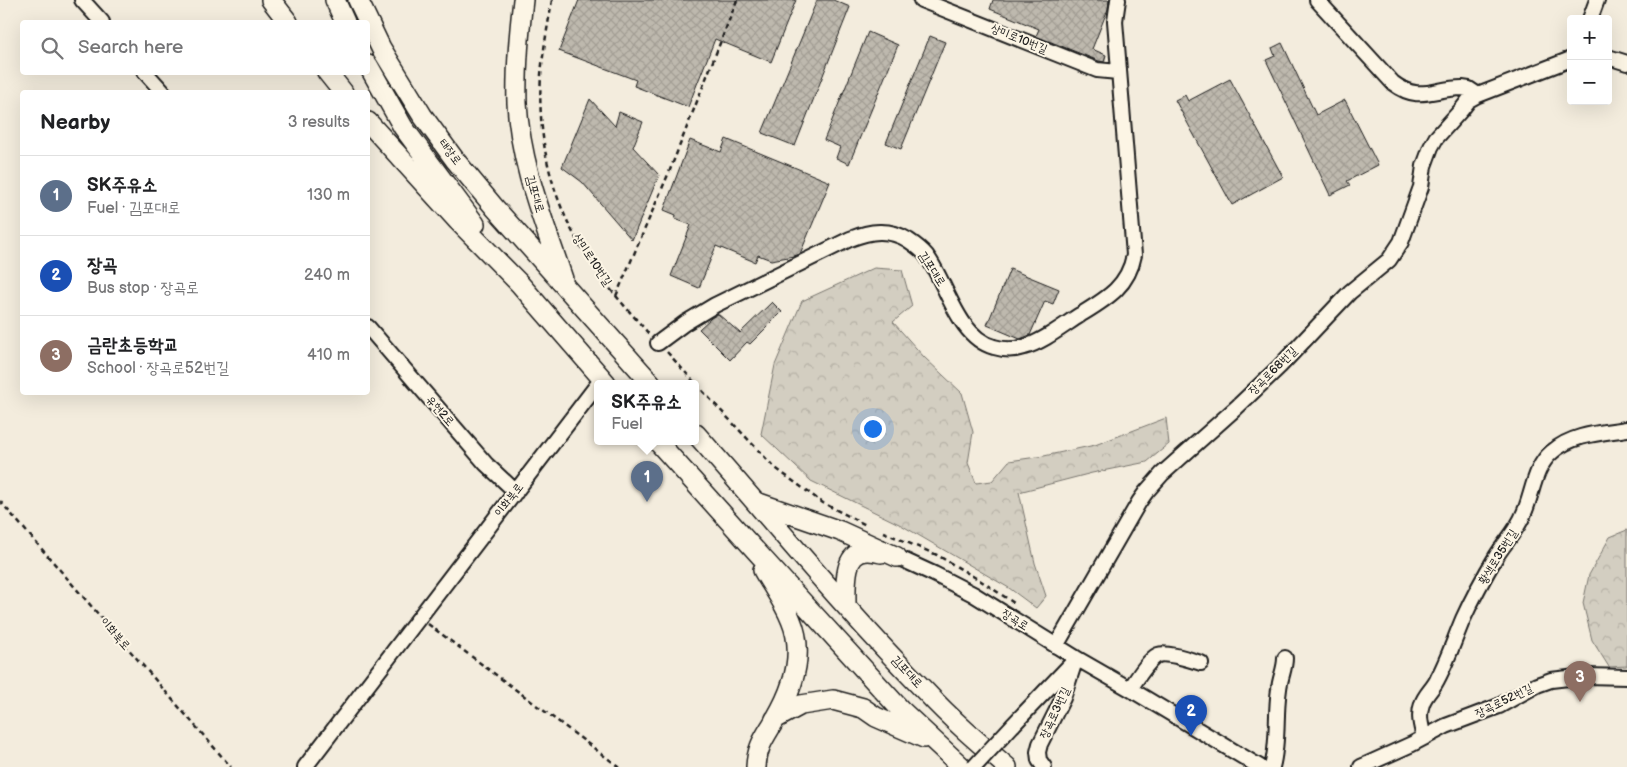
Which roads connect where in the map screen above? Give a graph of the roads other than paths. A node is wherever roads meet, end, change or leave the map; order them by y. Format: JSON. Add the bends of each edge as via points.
{"nodes":[{"id":1,"x":82,"y":0,"type":"edge"},
{"id":2,"x":271,"y":0,"type":"edge"},
{"id":3,"x":335,"y":0,"type":"edge"},
{"id":4,"x":358,"y":0,"type":"edge"},
{"id":5,"x":523,"y":0,"type":"edge"},
{"id":6,"x":921,"y":0,"type":"edge"},
{"id":7,"x":1118,"y":0,"type":"edge"},
{"id":8,"x":1317,"y":0,"type":"edge"},
{"id":9,"x":1597,"y":0,"type":"edge"},
{"id":10,"x":1591,"y":15,"type":"edge"},
{"id":11,"x":100,"y":20,"type":"edge"},
{"id":12,"x":286,"y":20,"type":"edge"},
{"id":13,"x":345,"y":20,"type":"edge"},
{"id":14,"x":368,"y":20,"type":"edge"},
{"id":15,"x":370,"y":24,"type":"edge"},
{"id":16,"x":1612,"y":58,"type":"edge"},
{"id":17,"x":1568,"y":60,"type":"edge"},
{"id":18,"x":1627,"y":63,"type":"edge"},
{"id":19,"x":370,"y":68,"type":"edge"},
{"id":20,"x":1118,"y":72,"type":"junction"},
{"id":21,"x":148,"y":75,"type":"edge"},
{"id":22,"x":329,"y":75,"type":"edge"},
{"id":23,"x":161,"y":90,"type":"edge"},
{"id":24,"x":341,"y":90,"type":"edge"},
{"id":25,"x":1478,"y":95,"type":"junction"},
{"id":26,"x":370,"y":124,"type":"edge"},
{"id":27,"x":519,"y":283,"type":"junction"},
{"id":28,"x":565,"y":288,"type":"junction"},
{"id":29,"x":370,"y":329,"type":"edge"},
{"id":30,"x":658,"y":343,"type":"dead end"},
{"id":31,"x":599,"y":380,"type":"edge"},
{"id":32,"x":648,"y":380,"type":"edge"},
{"id":33,"x":594,"y":391,"type":"edge"},
{"id":34,"x":1627,"y":429,"type":"edge"},
{"id":35,"x":699,"y":437,"type":"edge"},
{"id":36,"x":661,"y":445,"type":"edge"},
{"id":37,"x":516,"y":492,"type":"junction"},
{"id":38,"x":756,"y":502,"type":"junction"},
{"id":39,"x":746,"y":540,"type":"junction"},
{"id":40,"x":897,"y":557,"type":"junction"},
{"id":41,"x":846,"y":606,"type":"junction"},
{"id":42,"x":1056,"y":646,"type":"junction"},
{"id":43,"x":1076,"y":658,"type":"junction"},
{"id":44,"x":1285,"y":658,"type":"dead end"},
{"id":45,"x":1201,"y":663,"type":"dead end"},
{"id":46,"x":1627,"y":677,"type":"edge"},
{"id":47,"x":1130,"y":688,"type":"junction"},
{"id":48,"x":775,"y":719,"type":"junction"},
{"id":49,"x":1424,"y":737,"type":"junction"},
{"id":50,"x":936,"y":744,"type":"junction"},
{"id":51,"x":305,"y":767,"type":"edge"},
{"id":52,"x":756,"y":767,"type":"edge"},
{"id":53,"x":962,"y":767,"type":"edge"},
{"id":54,"x":974,"y":767,"type":"edge"},
{"id":55,"x":1007,"y":767,"type":"edge"},
{"id":56,"x":1044,"y":767,"type":"edge"},
{"id":57,"x":1260,"y":767,"type":"edge"},
{"id":58,"x":1272,"y":767,"type":"edge"},
{"id":59,"x":1361,"y":767,"type":"edge"}],
"edges":[{"from":1,"to":11,"type":"street"},
{"from":2,"to":12,"type":"main road"},
{"from":3,"to":13,"type":"main road"},
{"from":4,"to":14,"type":"main road","name":"태장로"},
{"from":5,"to":28,"type":"main road","name":"김포대로","via":[[517,68],[521,139]]},
{"from":6,"to":20,"type":"street","name":"상미로10번길","via":[[1097,70]]},
{"from":7,"to":20,"type":"street","via":[[1115,21]]},
{"from":8,"to":25,"type":"street","via":[[1400,88],[1416,94],[1462,88]]},
{"from":9,"to":10,"type":"street"},
{"from":15,"to":28,"type":"main road","name":"태장로","via":[[428,123],[455,160]]},
{"from":16,"to":18,"type":"street"},
{"from":17,"to":25,"type":"street","name":"장곡로68번길"},
{"from":19,"to":27,"type":"main road","name":"태장로","via":[[403,126]]},
{"from":20,"to":30,"type":"street","name":"김포대로","via":[[1134,255],[1132,266],[1116,290],[1043,338],[1012,349],[1001,349],[977,339],[960,317],[925,254],[901,236],[878,232],[850,239],[714,305]]},
{"from":21,"to":23,"type":"street"},
{"from":22,"to":24,"type":"main road"},
{"from":25,"to":42,"type":"street","name":"장곡로68번길","via":[[1470,100],[1431,147],[1421,186],[1396,251],[1340,302],[1280,366],[1152,484]]},
{"from":26,"to":27,"type":"main road"},
{"from":27,"to":31,"type":"main road"},
{"from":28,"to":32,"type":"main road","name":"김포대로"},
{"from":29,"to":37,"type":"street","name":"유현2로","via":[[486,464]]},
{"from":33,"to":37,"type":"street","name":"이화북로"},
{"from":34,"to":49,"type":"street","name":"황색로35번길","via":[[1576,438],[1563,443],[1545,458],[1524,514],[1482,582],[1437,680],[1424,697],[1420,717]]},
{"from":35,"to":38,"type":"main road","name":"김포대로"},
{"from":36,"to":39,"type":"main road"},
{"from":37,"to":51,"type":"street","name":"이화북로"},
{"from":38,"to":40,"type":"main road","via":[[840,532]]},
{"from":38,"to":41,"type":"main road","name":"김포대로"},
{"from":39,"to":48,"type":"main road","via":[[791,620],[797,640],[796,671]]},
{"from":39,"to":50,"type":"main road"},
{"from":40,"to":41,"type":"main road","via":[[872,550],[855,555],[846,572]]},
{"from":40,"to":42,"type":"street","name":"장곡로","via":[[973,594]]},
{"from":41,"to":55,"type":"main road","name":"김포대로","via":[[926,692]]},
{"from":42,"to":43,"type":"street","name":"장곡로"},
{"from":43,"to":47,"type":"street","name":"장곡로"},
{"from":43,"to":54,"type":"street","bridge":true},
{"from":43,"to":56,"type":"street","name":"장곡로3번길","via":[[1064,698],[1040,744],[1038,760]]},
{"from":44,"to":58,"type":"street","via":[[1279,687]]},
{"from":45,"to":47,"type":"street","via":[[1170,655],[1157,656]]},
{"from":46,"to":49,"type":"street","name":"장곡로52번길","via":[[1586,676],[1551,680]]},
{"from":47,"to":57,"type":"street","name":"장곡로"},
{"from":48,"to":50,"type":"main road","via":[[801,705],[833,700],[863,708]]},
{"from":48,"to":52,"type":"main road","via":[[758,750]]},
{"from":49,"to":59,"type":"street","name":"장곡로52번길"},
{"from":50,"to":53,"type":"main road"}]}
